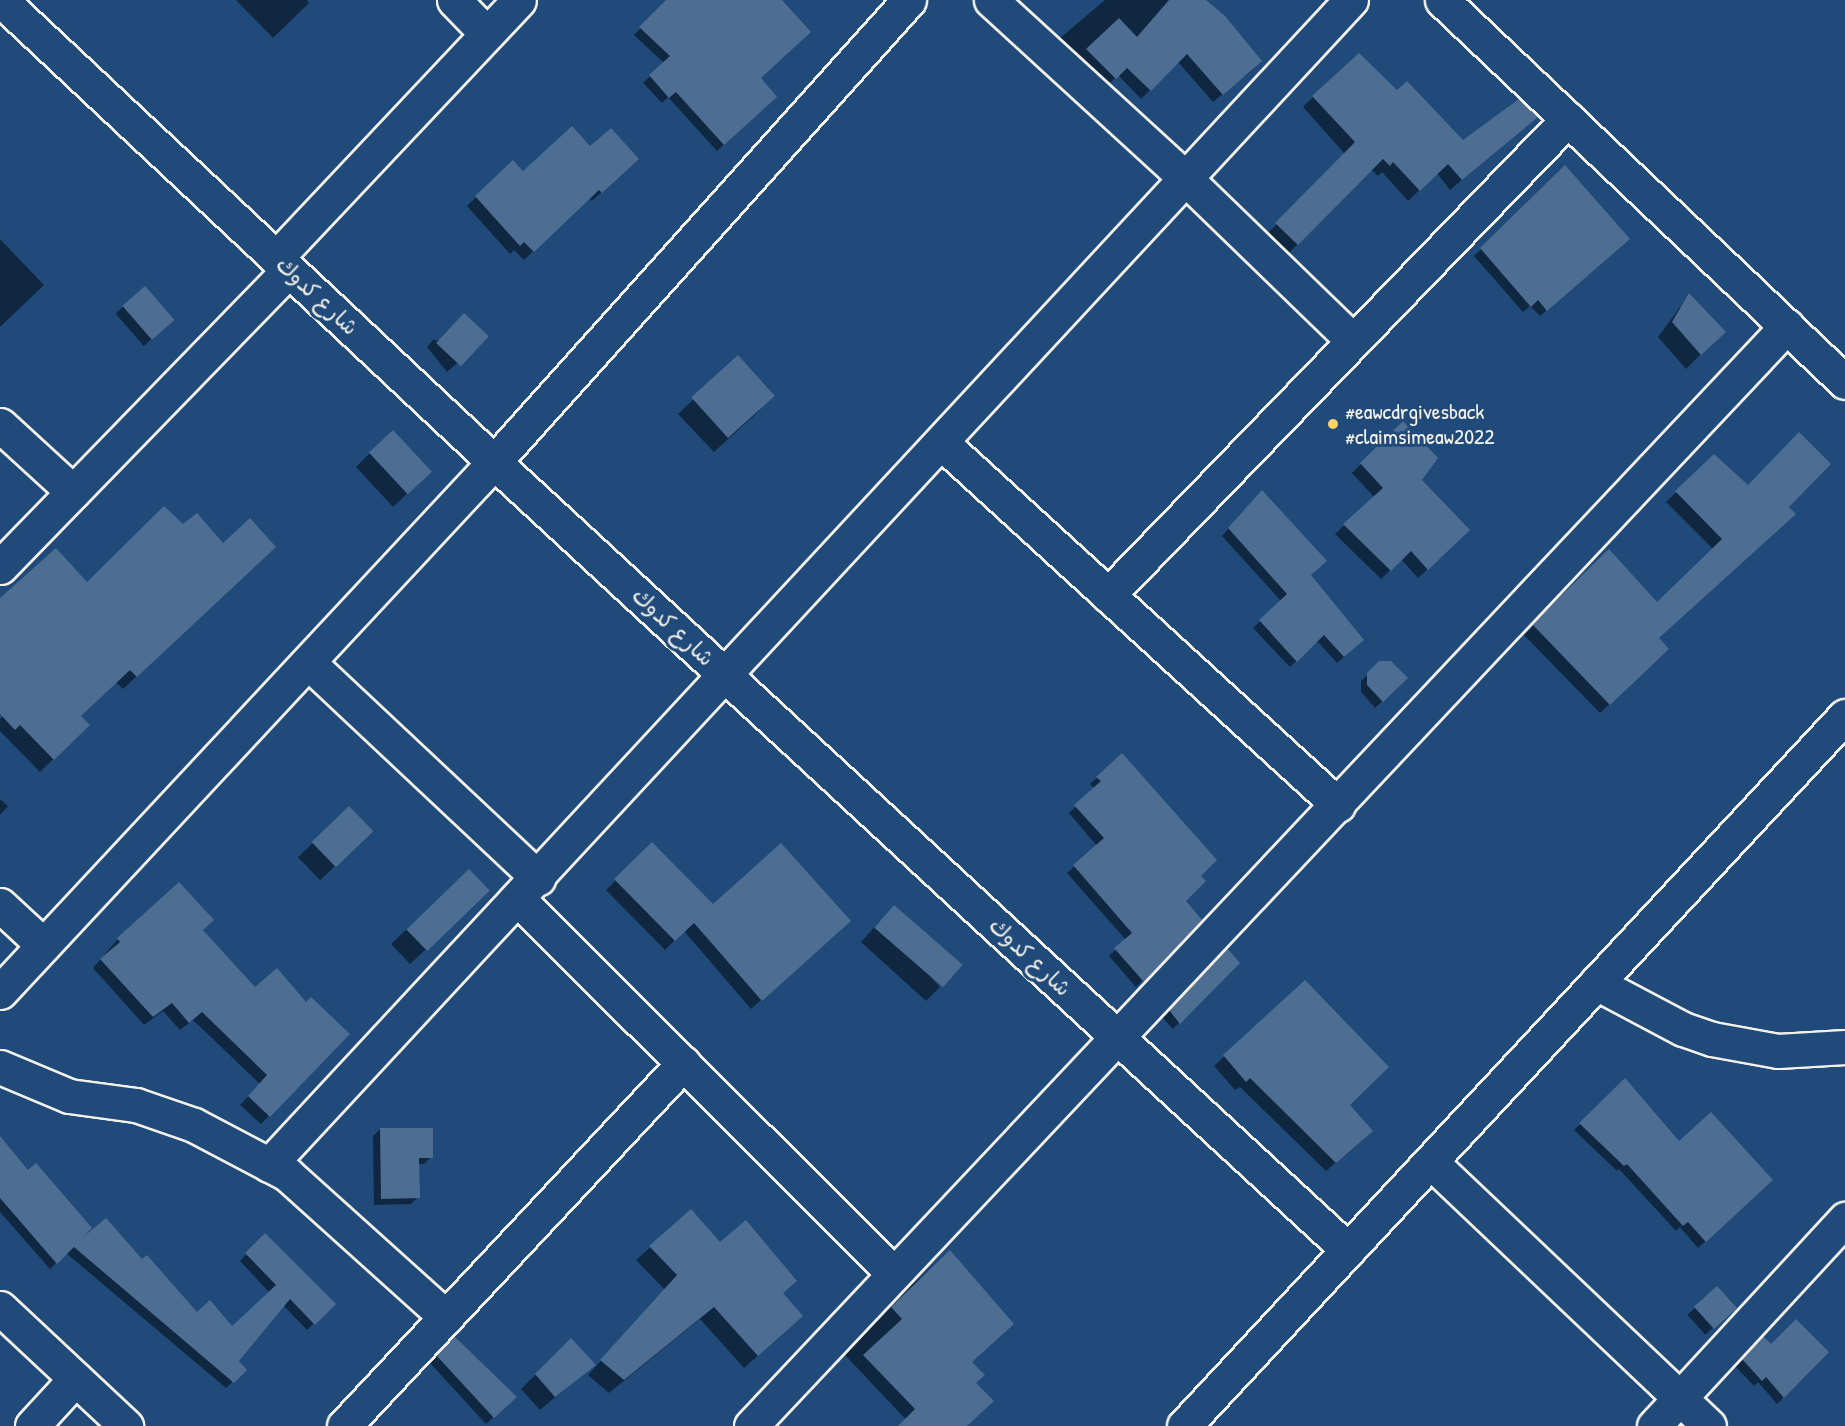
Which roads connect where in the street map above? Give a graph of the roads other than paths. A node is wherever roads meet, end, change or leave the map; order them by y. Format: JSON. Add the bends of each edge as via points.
{"nodes":[{"id":1,"x":1,"y":0,"type":"edge"},
{"id":2,"x":454,"y":0,"type":"edge"},
{"id":3,"x":519,"y":0,"type":"edge"},
{"id":4,"x":909,"y":0,"type":"edge"},
{"id":5,"x":991,"y":0,"type":"edge"},
{"id":6,"x":1351,"y":0,"type":"edge"},
{"id":7,"x":1442,"y":0,"type":"edge"},
{"id":8,"x":487,"y":34,"type":"junction"},
{"id":9,"x":1568,"y":119,"type":"junction"},
{"id":10,"x":1184,"y":177,"type":"junction"},
{"id":11,"x":282,"y":264,"type":"junction"},
{"id":12,"x":1787,"y":326,"type":"junction"},
{"id":13,"x":1353,"y":341,"type":"junction"},
{"id":14,"x":1845,"y":382,"type":"edge"},
{"id":15,"x":0,"y":425,"type":"edge"},
{"id":16,"x":941,"y":442,"type":"junction"},
{"id":17,"x":494,"y":462,"type":"junction"},
{"id":18,"x":73,"y":492,"type":"junction"},
{"id":19,"x":0,"y":567,"type":"edge"},
{"id":20,"x":1108,"y":595,"type":"junction"},
{"id":21,"x":308,"y":662,"type":"junction"},
{"id":22,"x":726,"y":677,"type":"junction"},
{"id":23,"x":1845,"y":716,"type":"edge"},
{"id":24,"x":1338,"y":805,"type":"junction"},
{"id":25,"x":528,"y":888,"type":"junction"},
{"id":26,"x":0,"y":905,"type":"edge"},
{"id":27,"x":44,"y":945,"type":"junction"},
{"id":28,"x":1596,"y":983,"type":"junction"},
{"id":29,"x":0,"y":992,"type":"edge"},
{"id":30,"x":1118,"y":1038,"type":"junction"},
{"id":31,"x":1845,"y":1047,"type":"edge"},
{"id":32,"x":684,"y":1063,"type":"junction"},
{"id":33,"x":0,"y":1067,"type":"edge"},
{"id":34,"x":1431,"y":1162,"type":"junction"},
{"id":35,"x":269,"y":1165,"type":"junction"},
{"id":36,"x":1845,"y":1219,"type":"edge"},
{"id":37,"x":1348,"y":1250,"type":"junction"},
{"id":38,"x":893,"y":1273,"type":"junction"},
{"id":39,"x":0,"y":1308,"type":"edge"},
{"id":40,"x":446,"y":1317,"type":"junction"},
{"id":41,"x":75,"y":1379,"type":"junction"},
{"id":42,"x":1680,"y":1399,"type":"junction"},
{"id":43,"x":32,"y":1426,"type":"edge"},
{"id":44,"x":126,"y":1426,"type":"edge"},
{"id":45,"x":344,"y":1426,"type":"edge"},
{"id":46,"x":751,"y":1426,"type":"edge"},
{"id":47,"x":1184,"y":1426,"type":"edge"},
{"id":48,"x":1654,"y":1426,"type":"edge"},
{"id":49,"x":1709,"y":1426,"type":"edge"}],
"edges":[{"from":1,"to":11,"type":"street","name":"شارع كدوك"},
{"from":2,"to":8,"type":"street"},
{"from":3,"to":8,"type":"street"},
{"from":4,"to":17,"type":"street"},
{"from":5,"to":10,"type":"street"},
{"from":6,"to":10,"type":"street"},
{"from":7,"to":9,"type":"street"},
{"from":8,"to":11,"type":"street"},
{"from":9,"to":12,"type":"street"},
{"from":9,"to":13,"type":"street"},
{"from":10,"to":13,"type":"street"},
{"from":10,"to":16,"type":"street"},
{"from":11,"to":17,"type":"street","name":"شارع كدوك"},
{"from":11,"to":18,"type":"street"},
{"from":12,"to":14,"type":"street"},
{"from":12,"to":24,"type":"street"},
{"from":13,"to":20,"type":"street"},
{"from":15,"to":18,"type":"street"},
{"from":16,"to":20,"type":"street"},
{"from":16,"to":22,"type":"street"},
{"from":17,"to":21,"type":"street"},
{"from":17,"to":22,"type":"street","name":"شارع كدوك"},
{"from":18,"to":19,"type":"street"},
{"from":20,"to":24,"type":"street"},
{"from":21,"to":25,"type":"street"},
{"from":21,"to":27,"type":"street"},
{"from":22,"to":25,"type":"street"},
{"from":22,"to":30,"type":"street","name":"شارع كدوك"},
{"from":23,"to":28,"type":"street"},
{"from":24,"to":30,"type":"street"},
{"from":25,"to":32,"type":"street"},
{"from":25,"to":35,"type":"street"},
{"from":26,"to":27,"type":"street"},
{"from":27,"to":29,"type":"street"},
{"from":28,"to":31,"type":"street","via":[[1683,1029],[1712,1039],[1778,1051]]},
{"from":28,"to":34,"type":"street"},
{"from":30,"to":37,"type":"street","name":"شارع كدوك"},
{"from":30,"to":38,"type":"street"},
{"from":32,"to":38,"type":"street"},
{"from":32,"to":40,"type":"street"},
{"from":33,"to":35,"type":"street","via":[[69,1096],[136,1106],[194,1125]]},
{"from":34,"to":37,"type":"street"},
{"from":34,"to":42,"type":"street"},
{"from":35,"to":40,"type":"street","via":[[312,1195]]},
{"from":36,"to":42,"type":"street"},
{"from":37,"to":47,"type":"street"},
{"from":38,"to":46,"type":"street"},
{"from":39,"to":41,"type":"street"},
{"from":40,"to":45,"type":"street"},
{"from":41,"to":43,"type":"street"},
{"from":41,"to":44,"type":"street"},
{"from":42,"to":48,"type":"street"},
{"from":42,"to":49,"type":"street"}]}
